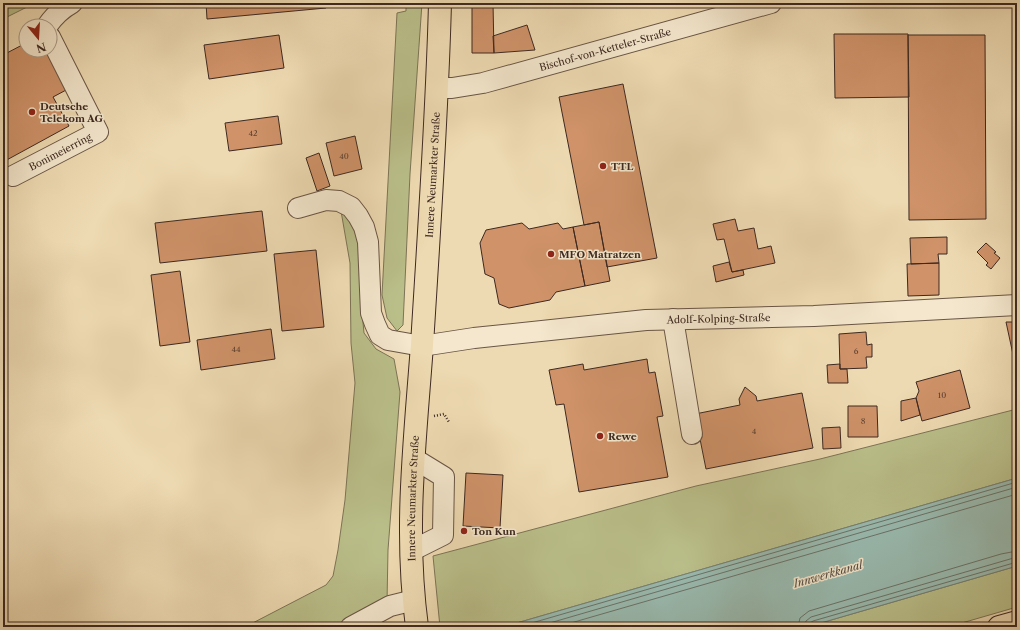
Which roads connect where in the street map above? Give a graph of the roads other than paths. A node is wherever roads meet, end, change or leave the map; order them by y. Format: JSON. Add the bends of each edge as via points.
{"nodes":[{"id":1,"x":72,"y":3,"type":"edge"},
{"id":2,"x":440,"y":3,"type":"edge"},
{"id":3,"x":771,"y":3,"type":"edge"},
{"id":4,"x":53,"y":18,"type":"edge"},
{"id":5,"x":58,"y":53,"type":"edge"},
{"id":6,"x":438,"y":88,"type":"junction"},
{"id":7,"x":13,"y":176,"type":"dead end"},
{"id":8,"x":298,"y":208,"type":"dead end"},
{"id":9,"x":1017,"y":305,"type":"edge"},
{"id":10,"x":673,"y":319,"type":"junction"},
{"id":11,"x":422,"y":346,"type":"junction"},
{"id":12,"x":692,"y":434,"type":"dead end"},
{"id":13,"x":413,"y":458,"type":"junction"},
{"id":14,"x":411,"y":551,"type":"junction"},
{"id":15,"x":414,"y":600,"type":"junction"},
{"id":16,"x":1017,"y":622,"type":"edge"},
{"id":17,"x":351,"y":627,"type":"edge"},
{"id":18,"x":417,"y":627,"type":"edge"},
{"id":19,"x":999,"y":627,"type":"edge"}],
"edges":[{"from":1,"to":4,"type":"street","via":[[61,9]]},
{"from":2,"to":6,"type":"main road","name":"Innere Neumarkter Straße"},
{"from":3,"to":6,"type":"street","name":"Bischof-von-Ketteler-Straße","via":[[483,83]]},
{"from":5,"to":7,"type":"street","name":"Bonimeierring","via":[[98,132]]},
{"from":6,"to":11,"type":"main road","name":"Innere Neumarkter Straße"},
{"from":8,"to":11,"type":"street","via":[[326,200],[339,201],[351,207],[361,222],[368,242],[371,313],[380,335],[388,340]]},
{"from":9,"to":10,"type":"street","name":"Adolf-Kolping-Straße","via":[[814,316]]},
{"from":10,"to":11,"type":"street","name":"Adolf-Kolping-Straße","via":[[482,337]]},
{"from":10,"to":12,"type":"street"},
{"from":11,"to":13,"type":"main road","name":"Innere Neumarkter Straße"},
{"from":13,"to":14,"type":"main road","name":"Innere Neumarkter Straße"},
{"from":13,"to":14,"type":"street","via":[[444,477],[443,535]]},
{"from":14,"to":15,"type":"main road","name":"Innere Neumarkter Straße"},
{"from":15,"to":17,"type":"street","via":[[390,606]]},
{"from":15,"to":18,"type":"main road","name":"Innere Neumarkter Straße"},
{"from":16,"to":19,"type":"main road"}]}
